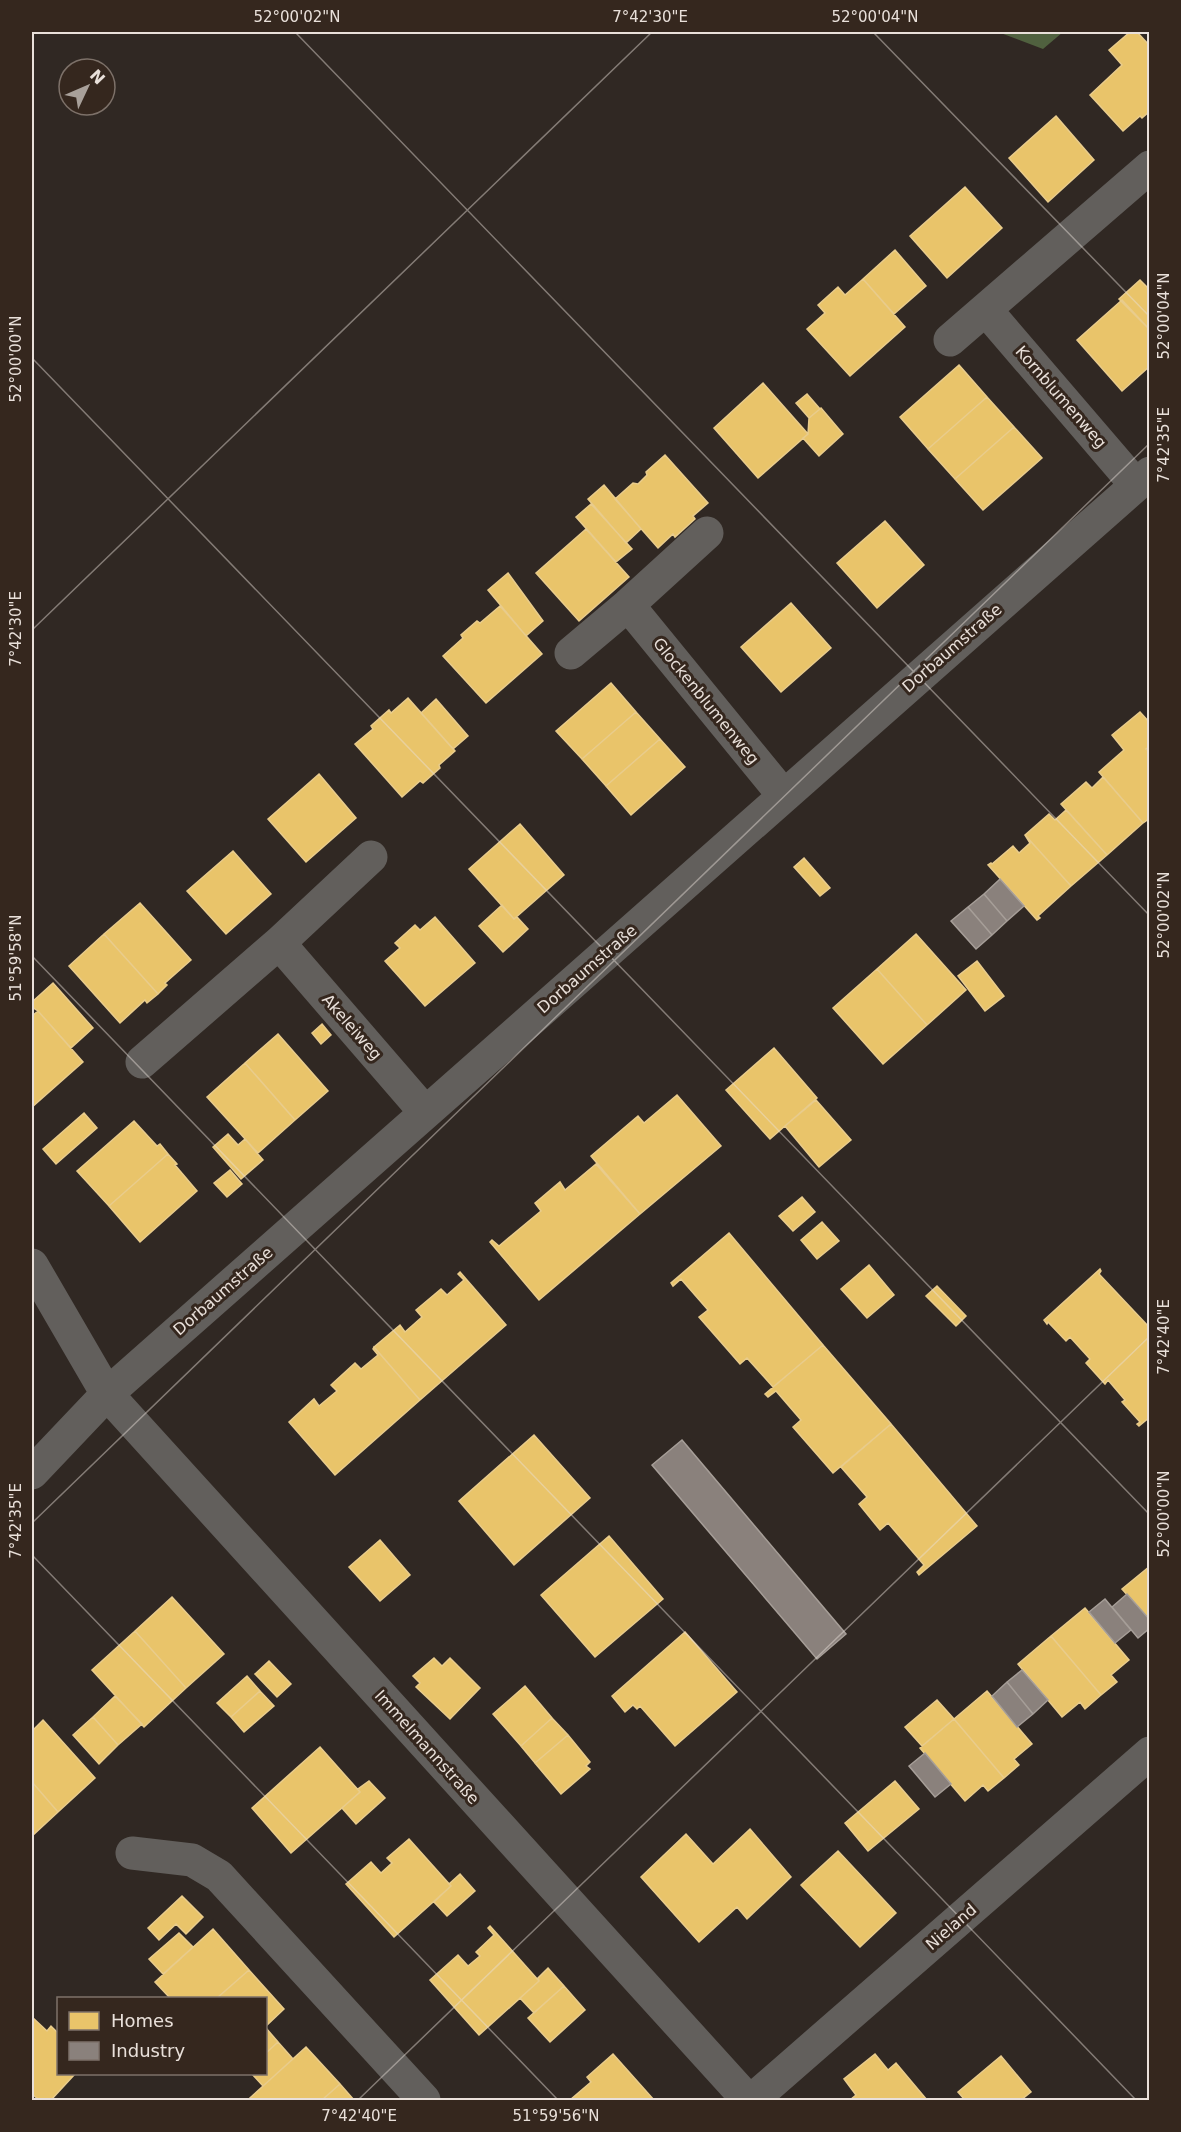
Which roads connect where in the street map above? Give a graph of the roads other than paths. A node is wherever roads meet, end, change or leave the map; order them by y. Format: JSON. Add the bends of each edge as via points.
{"nodes":[{"id":1,"x":1149,"y":167,"type":"edge"},
{"id":2,"x":986,"y":310,"type":"junction"},
{"id":3,"x":950,"y":340,"type":"dead end"},
{"id":4,"x":1143,"y":479,"type":"edge"},
{"id":5,"x":707,"y":533,"type":"dead end"},
{"id":6,"x":628,"y":605,"type":"junction"},
{"id":7,"x":571,"y":653,"type":"dead end"},
{"id":8,"x":784,"y":796,"type":"junction"},
{"id":9,"x":371,"y":857,"type":"dead end"},
{"id":10,"x":279,"y":943,"type":"junction"},
{"id":11,"x":142,"y":1062,"type":"dead end"},
{"id":12,"x":425,"y":1112,"type":"junction"},
{"id":13,"x":32,"y":1264,"type":"edge"},
{"id":14,"x":107,"y":1394,"type":"junction"},
{"id":15,"x":32,"y":1473,"type":"edge"},
{"id":16,"x":1149,"y":1753,"type":"edge"},
{"id":17,"x":132,"y":1853,"type":"dead end"},
{"id":18,"x":424,"y":2100,"type":"edge"},
{"id":19,"x":750,"y":2100,"type":"edge"}],
"edges":[{"from":1,"to":2,"type":"street"},
{"from":2,"to":3,"type":"street"},
{"from":2,"to":4,"type":"street","name":"Kornblumenweg"},
{"from":4,"to":8,"type":"street","name":"Dorbaumstraße"},
{"from":5,"to":6,"type":"street"},
{"from":6,"to":7,"type":"street"},
{"from":6,"to":8,"type":"street","name":"Glockenblumenweg"},
{"from":8,"to":12,"type":"street","name":"Dorbaumstraße"},
{"from":9,"to":10,"type":"street"},
{"from":10,"to":11,"type":"street"},
{"from":10,"to":12,"type":"street","name":"Akeleiweg"},
{"from":12,"to":14,"type":"street","name":"Dorbaumstraße"},
{"from":13,"to":14,"type":"street","name":"Immelmannstraße"},
{"from":14,"to":15,"type":"street","name":"Dorbaumstraße"},
{"from":14,"to":19,"type":"street","name":"Immelmannstraße"},
{"from":16,"to":19,"type":"street","name":"Nieland"},
{"from":17,"to":18,"type":"street","via":[[192,1860],[219,1876]]}]}
